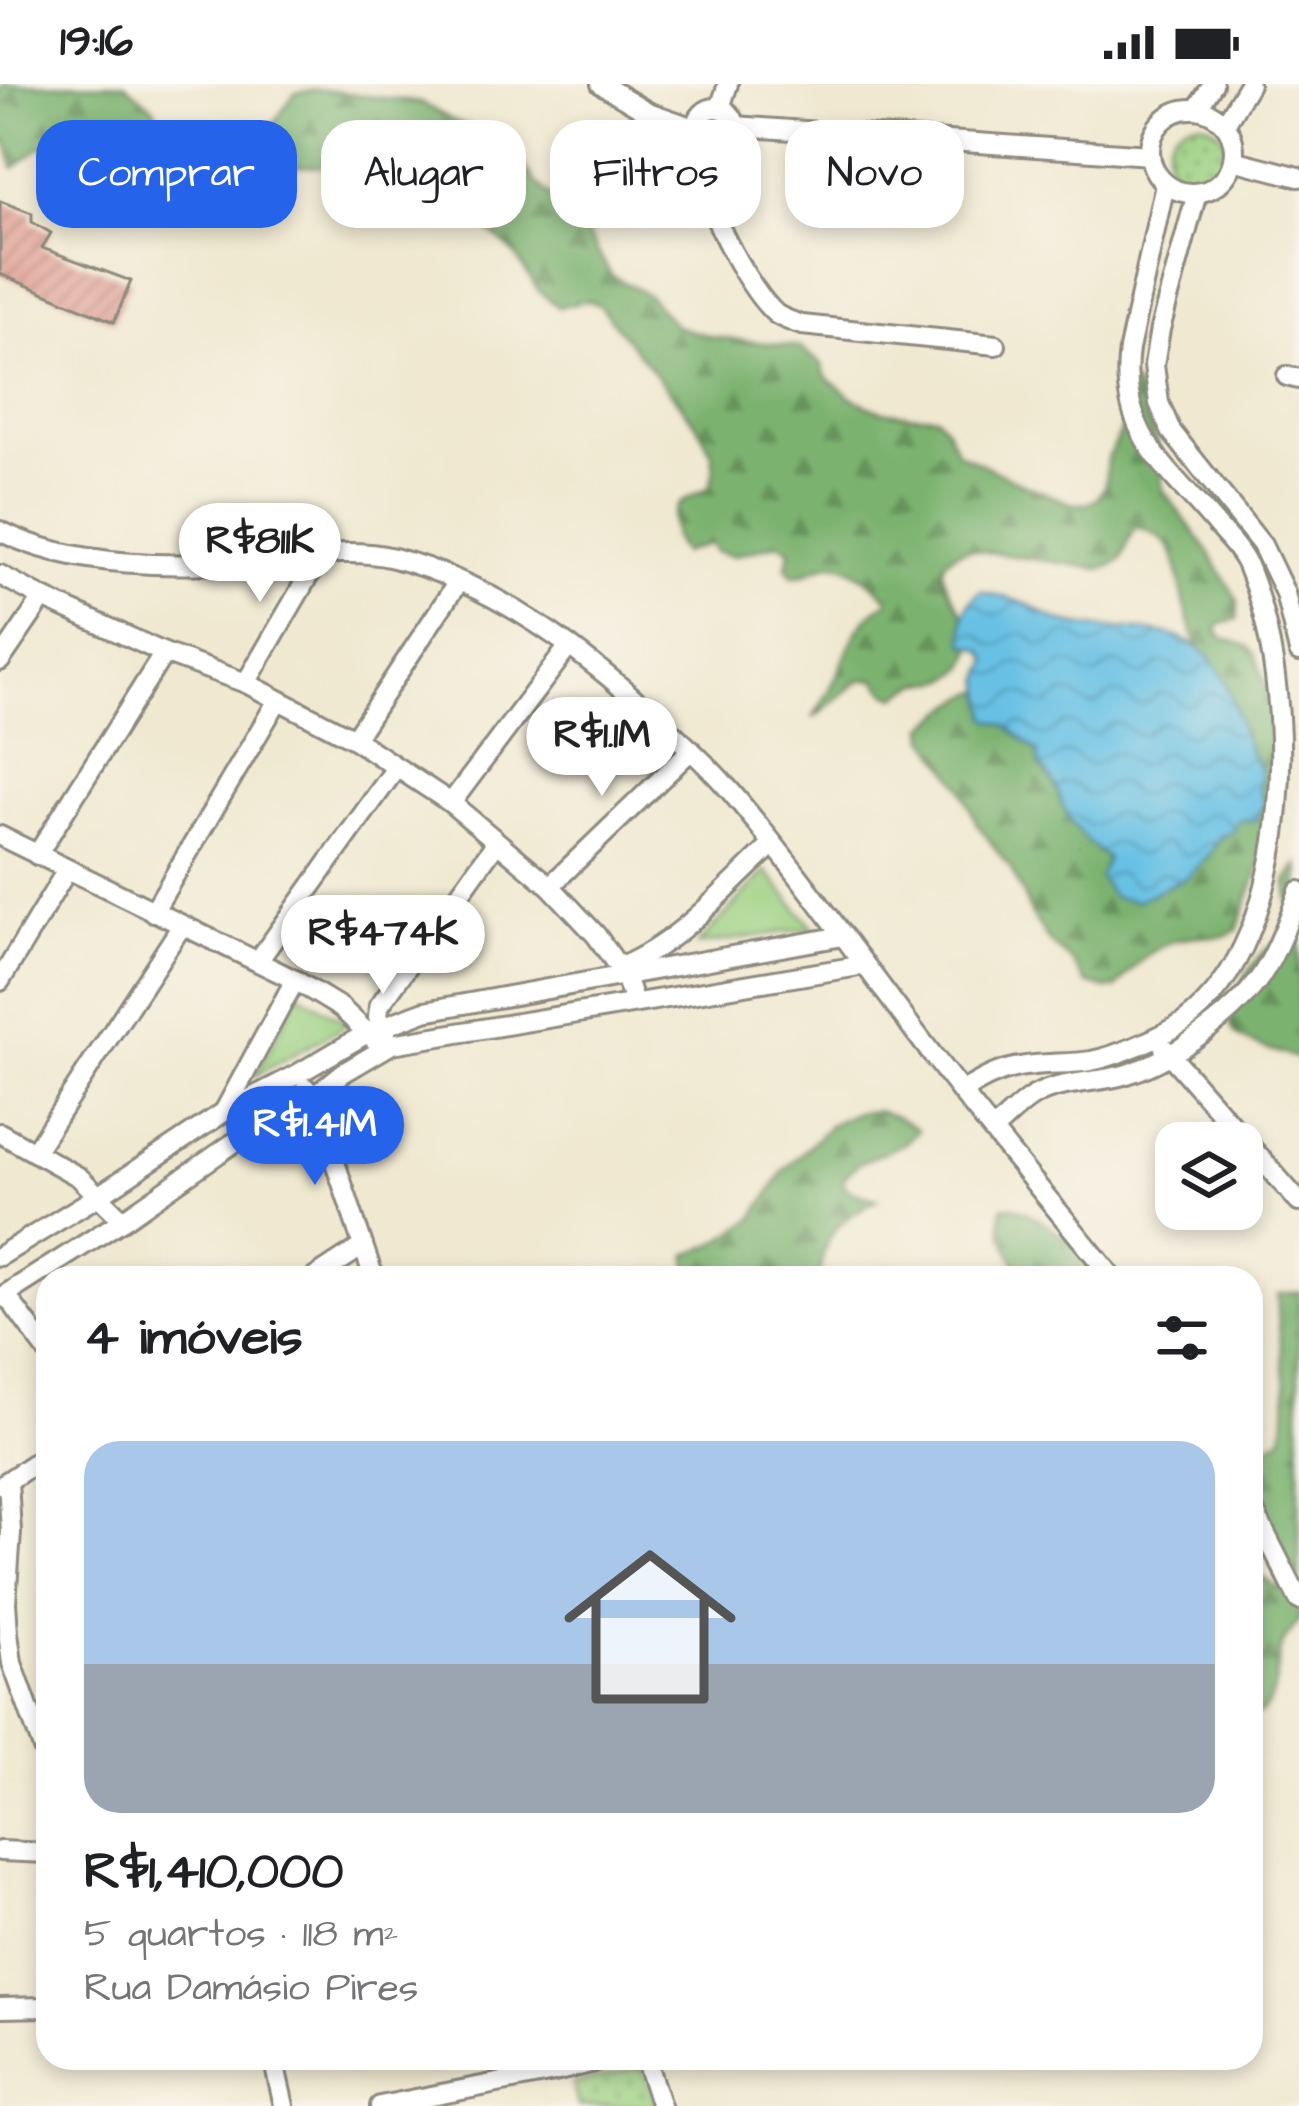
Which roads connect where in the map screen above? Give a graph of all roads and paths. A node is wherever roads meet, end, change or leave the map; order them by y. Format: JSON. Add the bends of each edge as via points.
{"nodes":[{"id":1,"x":601,"y":84,"type":"edge"},
{"id":2,"x":728,"y":84,"type":"edge"},
{"id":3,"x":1214,"y":84,"type":"edge"},
{"id":4,"x":1249,"y":84,"type":"edge"},
{"id":5,"x":720,"y":108,"type":"junction"},
{"id":6,"x":1197,"y":109,"type":"junction"},
{"id":7,"x":671,"y":120,"type":"edge"},
{"id":8,"x":700,"y":120,"type":"edge"},
{"id":9,"x":732,"y":120,"type":"edge"},
{"id":10,"x":1225,"y":124,"type":"junction"},
{"id":11,"x":761,"y":128,"type":"edge"},
{"id":12,"x":1150,"y":154,"type":"junction"},
{"id":13,"x":1233,"y":160,"type":"junction"},
{"id":14,"x":1299,"y":177,"type":"edge"},
{"id":15,"x":1165,"y":184,"type":"junction"},
{"id":16,"x":1197,"y":194,"type":"junction"},
{"id":17,"x":720,"y":228,"type":"edge"},
{"id":18,"x":996,"y":345,"type":"dead end"},
{"id":19,"x":0,"y":531,"type":"edge"},
{"id":20,"x":320,"y":556,"type":"junction"},
{"id":21,"x":0,"y":574,"type":"edge"},
{"id":22,"x":458,"y":581,"type":"junction"},
{"id":23,"x":43,"y":598,"type":"junction"},
{"id":24,"x":569,"y":646,"type":"junction"},
{"id":25,"x":1299,"y":652,"type":"edge"},
{"id":26,"x":164,"y":653,"type":"junction"},
{"id":27,"x":0,"y":661,"type":"edge"},
{"id":28,"x":246,"y":682,"type":"junction"},
{"id":29,"x":278,"y":700,"type":"junction"},
{"id":30,"x":354,"y":739,"type":"junction"},
{"id":31,"x":692,"y":751,"type":"junction"},
{"id":32,"x":396,"y":768,"type":"junction"},
{"id":33,"x":451,"y":802,"type":"junction"},
{"id":34,"x":0,"y":836,"type":"edge"},
{"id":35,"x":496,"y":844,"type":"junction"},
{"id":36,"x":772,"y":845,"type":"junction"},
{"id":37,"x":37,"y":856,"type":"junction"},
{"id":38,"x":68,"y":870,"type":"junction"},
{"id":39,"x":550,"y":886,"type":"junction"},
{"id":40,"x":1299,"y":891,"type":"edge"},
{"id":41,"x":153,"y":912,"type":"junction"},
{"id":42,"x":181,"y":926,"type":"junction"},
{"id":43,"x":843,"y":936,"type":"junction"},
{"id":44,"x":258,"y":961,"type":"junction"},
{"id":45,"x":865,"y":965,"type":"junction"},
{"id":46,"x":622,"y":971,"type":"junction"},
{"id":47,"x":295,"y":980,"type":"junction"},
{"id":48,"x":0,"y":981,"type":"edge"},
{"id":49,"x":634,"y":1003,"type":"junction"},
{"id":50,"x":1155,"y":1036,"type":"junction"},
{"id":51,"x":381,"y":1038,"type":"junction"},
{"id":52,"x":1170,"y":1056,"type":"junction"},
{"id":53,"x":296,"y":1075,"type":"junction"},
{"id":54,"x":961,"y":1092,"type":"junction"},
{"id":55,"x":313,"y":1097,"type":"junction"},
{"id":56,"x":224,"y":1112,"type":"junction"},
{"id":57,"x":993,"y":1130,"type":"junction"},
{"id":58,"x":0,"y":1133,"type":"edge"},
{"id":59,"x":34,"y":1152,"type":"junction"},
{"id":60,"x":98,"y":1196,"type":"junction"},
{"id":61,"x":1299,"y":1202,"type":"edge"},
{"id":62,"x":123,"y":1220,"type":"junction"},
{"id":63,"x":363,"y":1246,"type":"junction"},
{"id":64,"x":0,"y":1256,"type":"edge"},
{"id":65,"x":50,"y":1266,"type":"edge"},
{"id":66,"x":332,"y":1266,"type":"edge"},
{"id":67,"x":370,"y":1266,"type":"edge"},
{"id":68,"x":1103,"y":1266,"type":"edge"},
{"id":69,"x":36,"y":1275,"type":"edge"},
{"id":70,"x":3,"y":1296,"type":"edge"},
{"id":71,"x":36,"y":1337,"type":"edge"},
{"id":72,"x":36,"y":1462,"type":"edge"},
{"id":73,"x":4,"y":1484,"type":"edge"},
{"id":74,"x":1263,"y":1529,"type":"edge"},
{"id":75,"x":1299,"y":1600,"type":"edge"},
{"id":76,"x":36,"y":1728,"type":"edge"},
{"id":77,"x":0,"y":1851,"type":"edge"},
{"id":78,"x":36,"y":1852,"type":"edge"},
{"id":79,"x":36,"y":2007,"type":"edge"},
{"id":80,"x":0,"y":2008,"type":"edge"},
{"id":81,"x":276,"y":2070,"type":"edge"},
{"id":82,"x":562,"y":2070,"type":"edge"},
{"id":83,"x":649,"y":2070,"type":"edge"},
{"id":84,"x":284,"y":2106,"type":"edge"},
{"id":85,"x":380,"y":2106,"type":"edge"},
{"id":86,"x":661,"y":2106,"type":"edge"}],
"edges":[{"from":1,"to":7,"type":"street"},
{"from":2,"to":5,"type":"street"},
{"from":3,"to":6,"type":"street"},
{"from":4,"to":10,"type":"street"},
{"from":5,"to":8,"type":"street"},
{"from":5,"to":9,"type":"street"},
{"from":6,"to":10,"type":"street"},
{"from":6,"to":12,"type":"street","via":[[1162,121]]},
{"from":10,"to":13,"type":"street"},
{"from":11,"to":12,"type":"street"},
{"from":12,"to":15,"type":"street"},
{"from":13,"to":14,"type":"street"},
{"from":13,"to":16,"type":"street","via":[[1220,182]]},
{"from":15,"to":16,"type":"street"},
{"from":15,"to":50,"type":"street","via":[[1129,349],[1127,400],[1163,468],[1244,558],[1261,594],[1293,763],[1277,886],[1250,951],[1220,993]]},
{"from":16,"to":25,"type":"street","via":[[1160,328],[1159,403],[1171,431],[1262,545],[1285,593]]},
{"from":17,"to":18,"type":"street","via":[[778,316]]},
{"from":19,"to":20,"type":"street","via":[[97,559]]},
{"from":20,"to":22,"type":"street","via":[[392,558]]},
{"from":20,"to":28,"type":"street"},
{"from":21,"to":23,"type":"street"},
{"from":22,"to":24,"type":"street"},
{"from":22,"to":30,"type":"street"},
{"from":23,"to":26,"type":"street"},
{"from":23,"to":27,"type":"street"},
{"from":24,"to":31,"type":"street"},
{"from":24,"to":33,"type":"street"},
{"from":26,"to":28,"type":"street"},
{"from":26,"to":37,"type":"street"},
{"from":28,"to":29,"type":"street"},
{"from":29,"to":30,"type":"street"},
{"from":29,"to":41,"type":"street"},
{"from":30,"to":32,"type":"street"},
{"from":31,"to":36,"type":"street"},
{"from":31,"to":39,"type":"street"},
{"from":32,"to":33,"type":"street"},
{"from":32,"to":44,"type":"street"},
{"from":33,"to":35,"type":"street"},
{"from":34,"to":37,"type":"street"},
{"from":35,"to":39,"type":"street"},
{"from":35,"to":51,"type":"street","via":[[379,1006]]},
{"from":36,"to":43,"type":"street"},
{"from":36,"to":46,"type":"street","via":[[672,937]]},
{"from":37,"to":38,"type":"street"},
{"from":38,"to":41,"type":"street"},
{"from":38,"to":48,"type":"street"},
{"from":39,"to":46,"type":"street"},
{"from":40,"to":52,"type":"street","via":[[1264,973]]},
{"from":41,"to":42,"type":"street"},
{"from":42,"to":44,"type":"street"},
{"from":42,"to":59,"type":"street"},
{"from":43,"to":45,"type":"street"},
{"from":43,"to":46,"type":"street"},
{"from":44,"to":47,"type":"street"},
{"from":45,"to":49,"type":"street"},
{"from":45,"to":54,"type":"street"},
{"from":46,"to":49,"type":"street"},
{"from":46,"to":51,"type":"street","via":[[425,1011]]},
{"from":47,"to":51,"type":"street"},
{"from":47,"to":56,"type":"street"},
{"from":49,"to":51,"type":"street"},
{"from":50,"to":52,"type":"street"},
{"from":50,"to":54,"type":"street","via":[[1094,1060],[1011,1068]]},
{"from":51,"to":53,"type":"street"},
{"from":51,"to":55,"type":"street"},
{"from":52,"to":57,"type":"street","via":[[1031,1097]]},
{"from":52,"to":61,"type":"street"},
{"from":53,"to":55,"type":"street"},
{"from":53,"to":56,"type":"street"},
{"from":54,"to":57,"type":"street"},
{"from":55,"to":62,"type":"street"},
{"from":55,"to":63,"type":"street"},
{"from":56,"to":60,"type":"street"},
{"from":57,"to":68,"type":"street"},
{"from":58,"to":59,"type":"street"},
{"from":59,"to":60,"type":"street"},
{"from":60,"to":62,"type":"street"},
{"from":60,"to":64,"type":"street"},
{"from":62,"to":65,"type":"street"},
{"from":63,"to":66,"type":"street"},
{"from":63,"to":67,"type":"street"},
{"from":69,"to":70,"type":"street"},
{"from":70,"to":71,"type":"street"},
{"from":72,"to":73,"type":"street"},
{"from":73,"to":76,"type":"street","via":[[8,1634]]},
{"from":74,"to":75,"type":"street"},
{"from":77,"to":78,"type":"street"},
{"from":79,"to":80,"type":"street"},
{"from":81,"to":84,"type":"street"},
{"from":82,"to":85,"type":"street"},
{"from":83,"to":86,"type":"street"}]}
